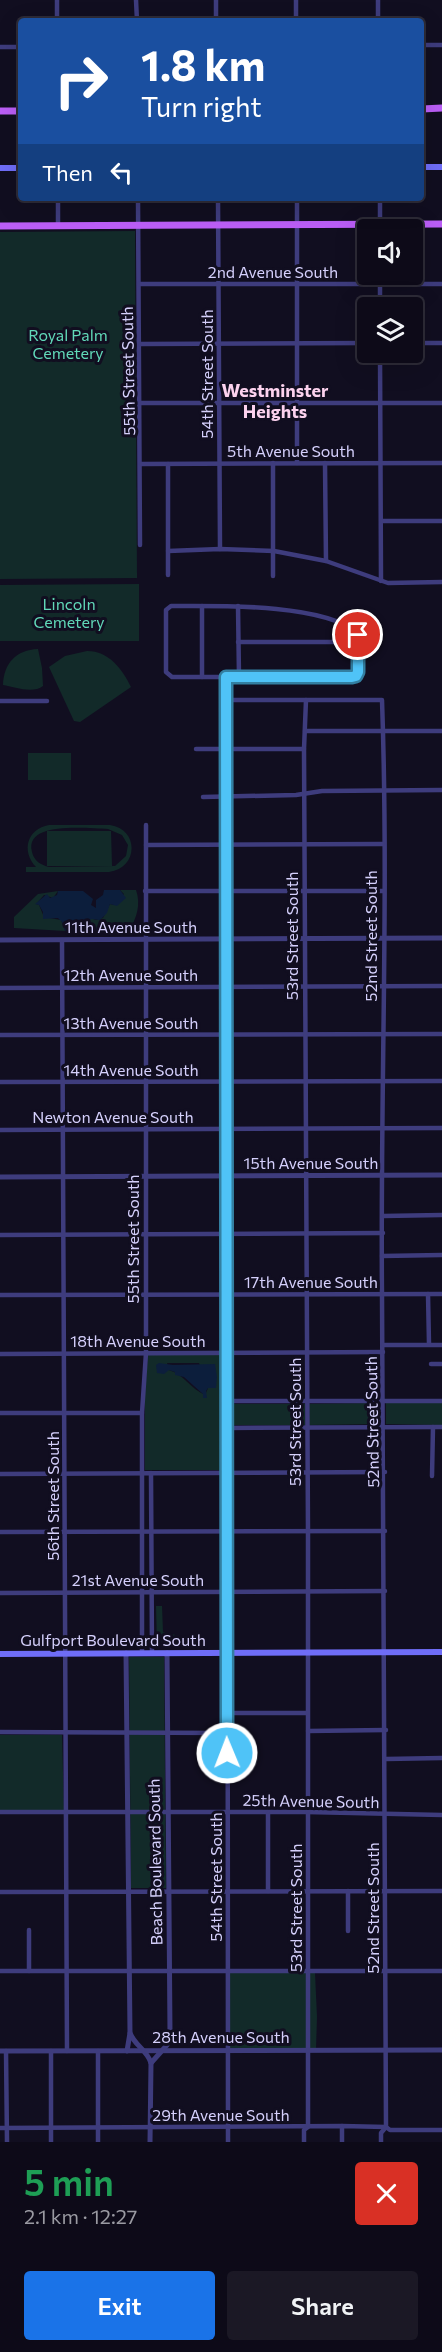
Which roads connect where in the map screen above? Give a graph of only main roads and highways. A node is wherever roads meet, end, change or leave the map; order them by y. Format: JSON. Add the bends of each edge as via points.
{"nodes":[{"id":1,"x":442,"y":108,"type":"edge"},
{"id":2,"x":424,"y":109,"type":"edge"},
{"id":3,"x":0,"y":111,"type":"edge"},
{"id":4,"x":18,"y":111,"type":"edge"},
{"id":5,"x":424,"y":167,"type":"edge"},
{"id":6,"x":442,"y":167,"type":"edge"},
{"id":7,"x":0,"y":168,"type":"edge"},
{"id":8,"x":18,"y":168,"type":"edge"},
{"id":9,"x":442,"y":224,"type":"edge"},
{"id":10,"x":423,"y":225,"type":"edge"},
{"id":11,"x":0,"y":226,"type":"edge"},
{"id":12,"x":357,"y":226,"type":"edge"},
{"id":13,"x":442,"y":1652,"type":"edge"},
{"id":14,"x":0,"y":1654,"type":"edge"}],
"edges":[{"from":1,"to":2,"type":"main road"},
{"from":3,"to":4,"type":"main road"},
{"from":5,"to":6,"type":"main road"},
{"from":7,"to":8,"type":"main road"},
{"from":9,"to":10,"type":"main road"},
{"from":11,"to":12,"type":"main road"},
{"from":13,"to":14,"type":"main road","name":"Gulfport Boulevard South"}]}
